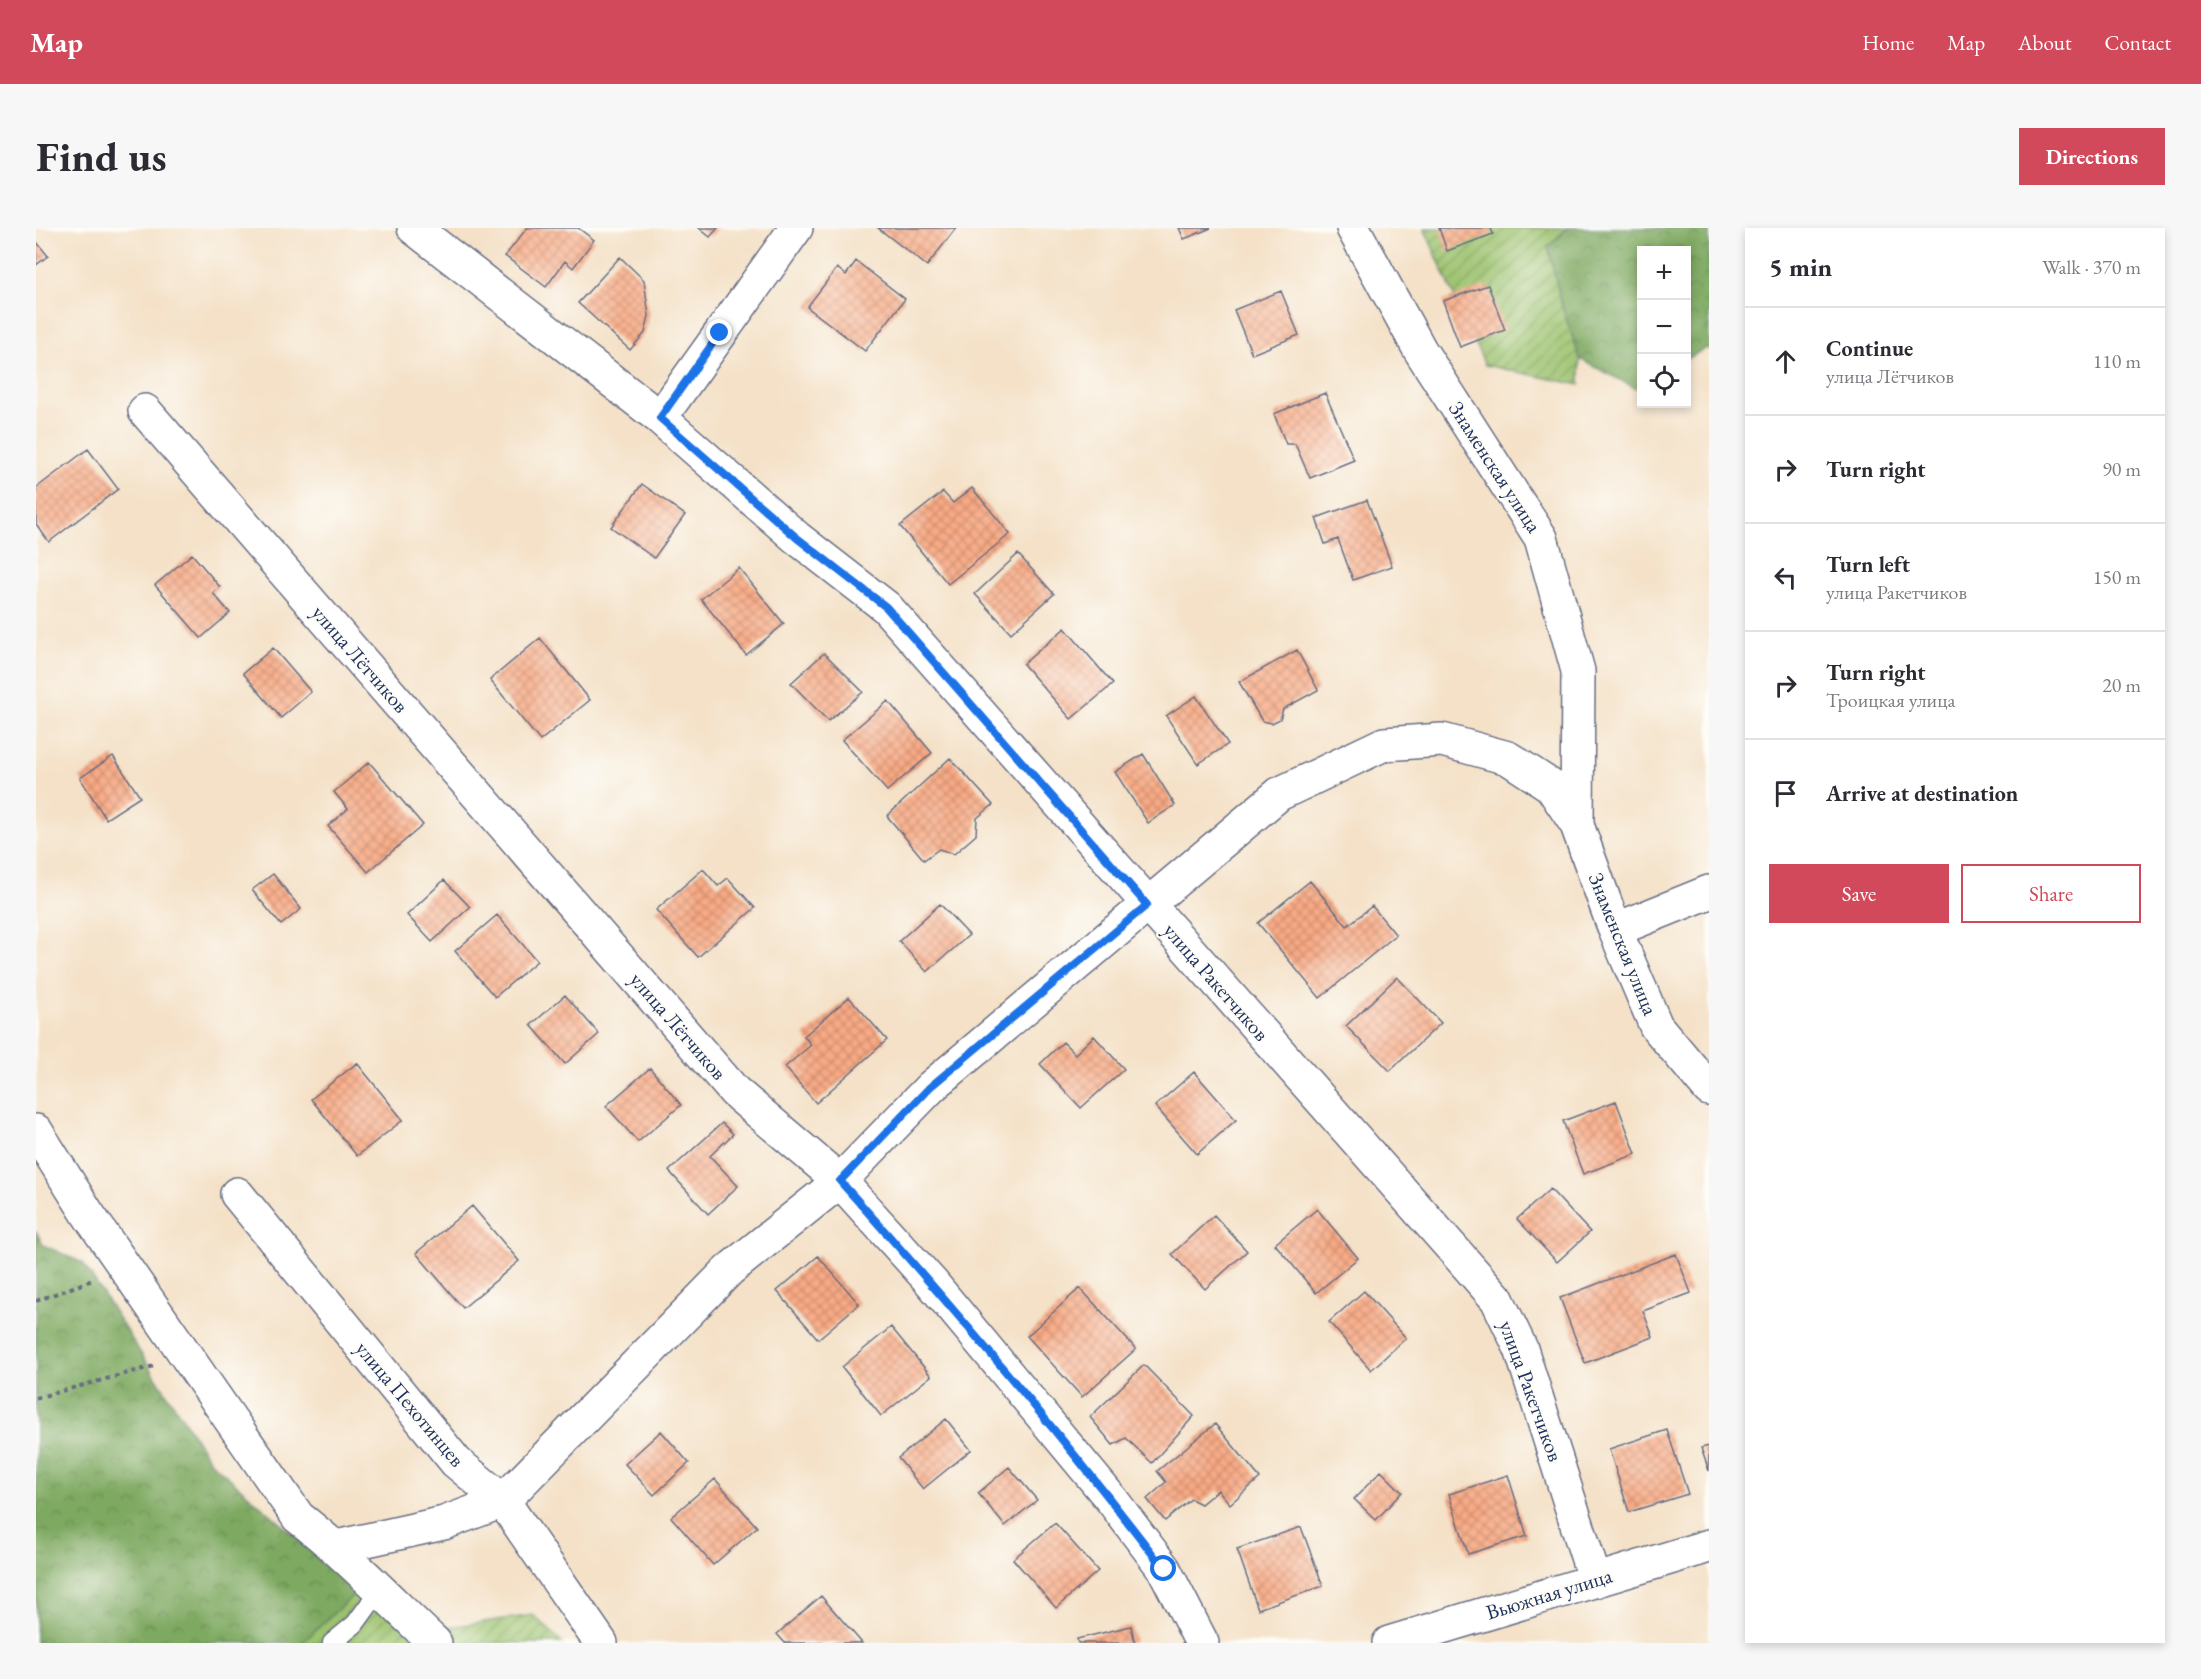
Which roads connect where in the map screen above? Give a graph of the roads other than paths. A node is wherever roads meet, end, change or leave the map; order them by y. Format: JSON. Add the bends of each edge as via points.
{"nodes":[{"id":1,"x":414,"y":228,"type":"edge"},
{"id":2,"x":796,"y":228,"type":"edge"},
{"id":3,"x":1353,"y":228,"type":"edge"},
{"id":4,"x":145,"y":411,"type":"dead end"},
{"id":5,"x":660,"y":418,"type":"junction"},
{"id":6,"x":1577,"y":825,"type":"junction"},
{"id":7,"x":1709,"y":892,"type":"edge"},
{"id":8,"x":1147,"y":905,"type":"junction"},
{"id":9,"x":1615,"y":930,"type":"junction"},
{"id":10,"x":1709,"y":1089,"type":"edge"},
{"id":11,"x":36,"y":1131,"type":"edge"},
{"id":12,"x":840,"y":1181,"type":"junction"},
{"id":13,"x":237,"y":1194,"type":"dead end"},
{"id":14,"x":503,"y":1501,"type":"junction"},
{"id":15,"x":1709,"y":1546,"type":"edge"},
{"id":16,"x":336,"y":1547,"type":"junction"},
{"id":17,"x":1595,"y":1581,"type":"junction"},
{"id":18,"x":379,"y":1590,"type":"junction"},
{"id":19,"x":332,"y":1643,"type":"edge"},
{"id":20,"x":435,"y":1643,"type":"edge"},
{"id":21,"x":601,"y":1643,"type":"edge"},
{"id":22,"x":1202,"y":1643,"type":"edge"},
{"id":23,"x":1389,"y":1643,"type":"edge"}],
"edges":[{"from":1,"to":5,"type":"street","name":"улица Ракетчиков"},
{"from":2,"to":5,"type":"street"},
{"from":3,"to":6,"type":"street","name":"Знаменская улица","via":[[1420,350],[1541,538],[1578,671]]},
{"from":4,"to":12,"type":"street","name":"улица Лётчиков","via":[[735,1092]]},
{"from":5,"to":8,"type":"street","name":"улица Ракетчиков","via":[[797,538],[886,607]]},
{"from":6,"to":8,"type":"street","via":[[1551,786],[1508,758],[1442,740],[1384,744],[1280,794]]},
{"from":6,"to":9,"type":"street","name":"Знаменская улица"},
{"from":7,"to":9,"type":"street"},
{"from":8,"to":12,"type":"street","via":[[930,1087]]},
{"from":8,"to":17,"type":"street","name":"улица Ракетчиков","via":[[1497,1299],[1521,1349]]},
{"from":9,"to":10,"type":"street","name":"Знаменская улица","via":[[1656,1026]]},
{"from":11,"to":16,"type":"street","via":[[88,1214],[298,1517]]},
{"from":12,"to":14,"type":"street","via":[[729,1270]]},
{"from":12,"to":22,"type":"street","name":"улица Лётчиков","via":[[932,1283],[1112,1500],[1164,1569]]},
{"from":13,"to":14,"type":"street","name":"улица Пехотинцев","via":[[456,1462]]},
{"from":14,"to":16,"type":"street","via":[[444,1523]]},
{"from":14,"to":21,"type":"street","name":"улица Пехотинцев"},
{"from":15,"to":17,"type":"street","name":"Вьюжная улица"},
{"from":16,"to":18,"type":"street"},
{"from":17,"to":23,"type":"street","name":"Вьюжная улица"},
{"from":18,"to":19,"type":"lane","via":[[355,1624]]},
{"from":18,"to":20,"type":"street"}]}
